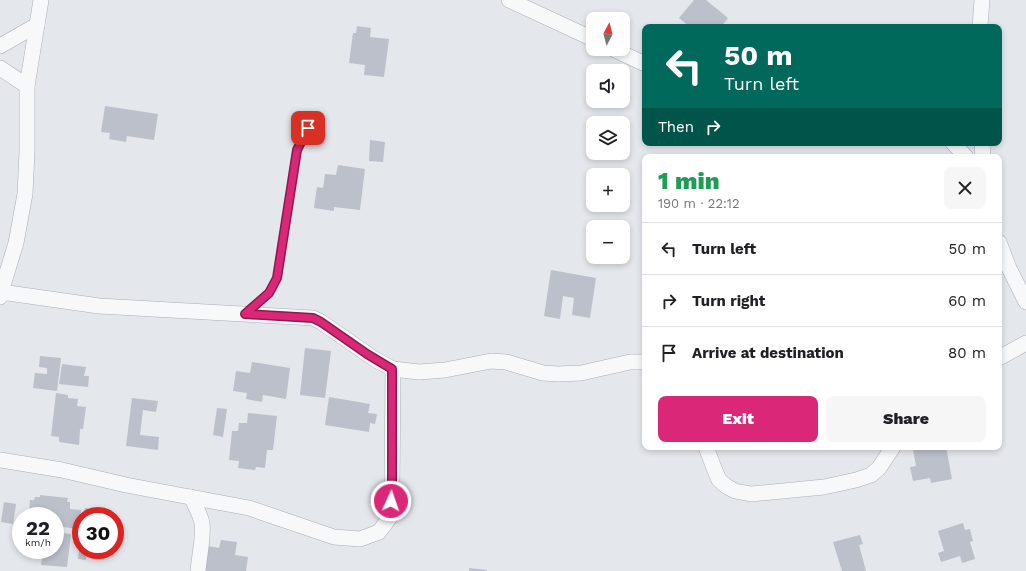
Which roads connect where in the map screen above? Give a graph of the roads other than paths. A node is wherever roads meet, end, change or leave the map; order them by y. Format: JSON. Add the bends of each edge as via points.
{"nodes":[{"id":1,"x":41,"y":0,"type":"edge"},
{"id":2,"x":509,"y":0,"type":"edge"},
{"id":3,"x":982,"y":0,"type":"edge"},
{"id":4,"x":980,"y":24,"type":"edge"},
{"id":5,"x":37,"y":25,"type":"junction"},
{"id":6,"x":586,"y":36,"type":"edge"},
{"id":7,"x":0,"y":46,"type":"edge"},
{"id":8,"x":628,"y":56,"type":"edge"},
{"id":9,"x":642,"y":63,"type":"edge"},
{"id":10,"x":0,"y":68,"type":"edge"},
{"id":11,"x":27,"y":86,"type":"junction"},
{"id":12,"x":308,"y":128,"type":"dead end"},
{"id":13,"x":956,"y":146,"type":"edge"},
{"id":14,"x":963,"y":154,"type":"edge"},
{"id":15,"x":1002,"y":250,"type":"edge"},
{"id":16,"x":0,"y":294,"type":"edge"},
{"id":17,"x":1026,"y":302,"type":"edge"},
{"id":18,"x":245,"y":314,"type":"junction"},
{"id":19,"x":1026,"y":342,"type":"edge"},
{"id":20,"x":1002,"y":356,"type":"edge"},
{"id":21,"x":642,"y":362,"type":"edge"},
{"id":22,"x":392,"y":369,"type":"junction"},
{"id":23,"x":707,"y":450,"type":"edge"},
{"id":24,"x":891,"y":450,"type":"edge"},
{"id":25,"x":0,"y":460,"type":"edge"},
{"id":26,"x":191,"y":497,"type":"junction"},
{"id":27,"x":198,"y":571,"type":"edge"}],
"edges":[{"from":1,"to":5,"type":"street"},
{"from":2,"to":6,"type":"street"},
{"from":3,"to":4,"type":"street"},
{"from":5,"to":7,"type":"street"},
{"from":5,"to":11,"type":"street"},
{"from":8,"to":9,"type":"street"},
{"from":10,"to":11,"type":"street"},
{"from":11,"to":16,"type":"street","via":[[25,194],[16,243]]},
{"from":12,"to":18,"type":"lane","via":[[297,150],[277,278],[269,293]]},
{"from":13,"to":14,"type":"street"},
{"from":15,"to":17,"type":"street"},
{"from":16,"to":18,"type":"street","via":[[99,306]]},
{"from":18,"to":22,"type":"street","via":[[313,318]]},
{"from":19,"to":20,"type":"street"},
{"from":21,"to":22,"type":"street","via":[[558,374],[543,373],[506,362],[419,372]]},
{"from":22,"to":26,"type":"street","via":[[390,517],[379,532],[360,538],[334,536],[249,508]]},
{"from":23,"to":24,"type":"street","via":[[720,480],[735,491],[751,494],[824,487],[856,480],[871,475]]},
{"from":25,"to":26,"type":"street"},
{"from":26,"to":27,"type":"street","via":[[202,524]]}]}
